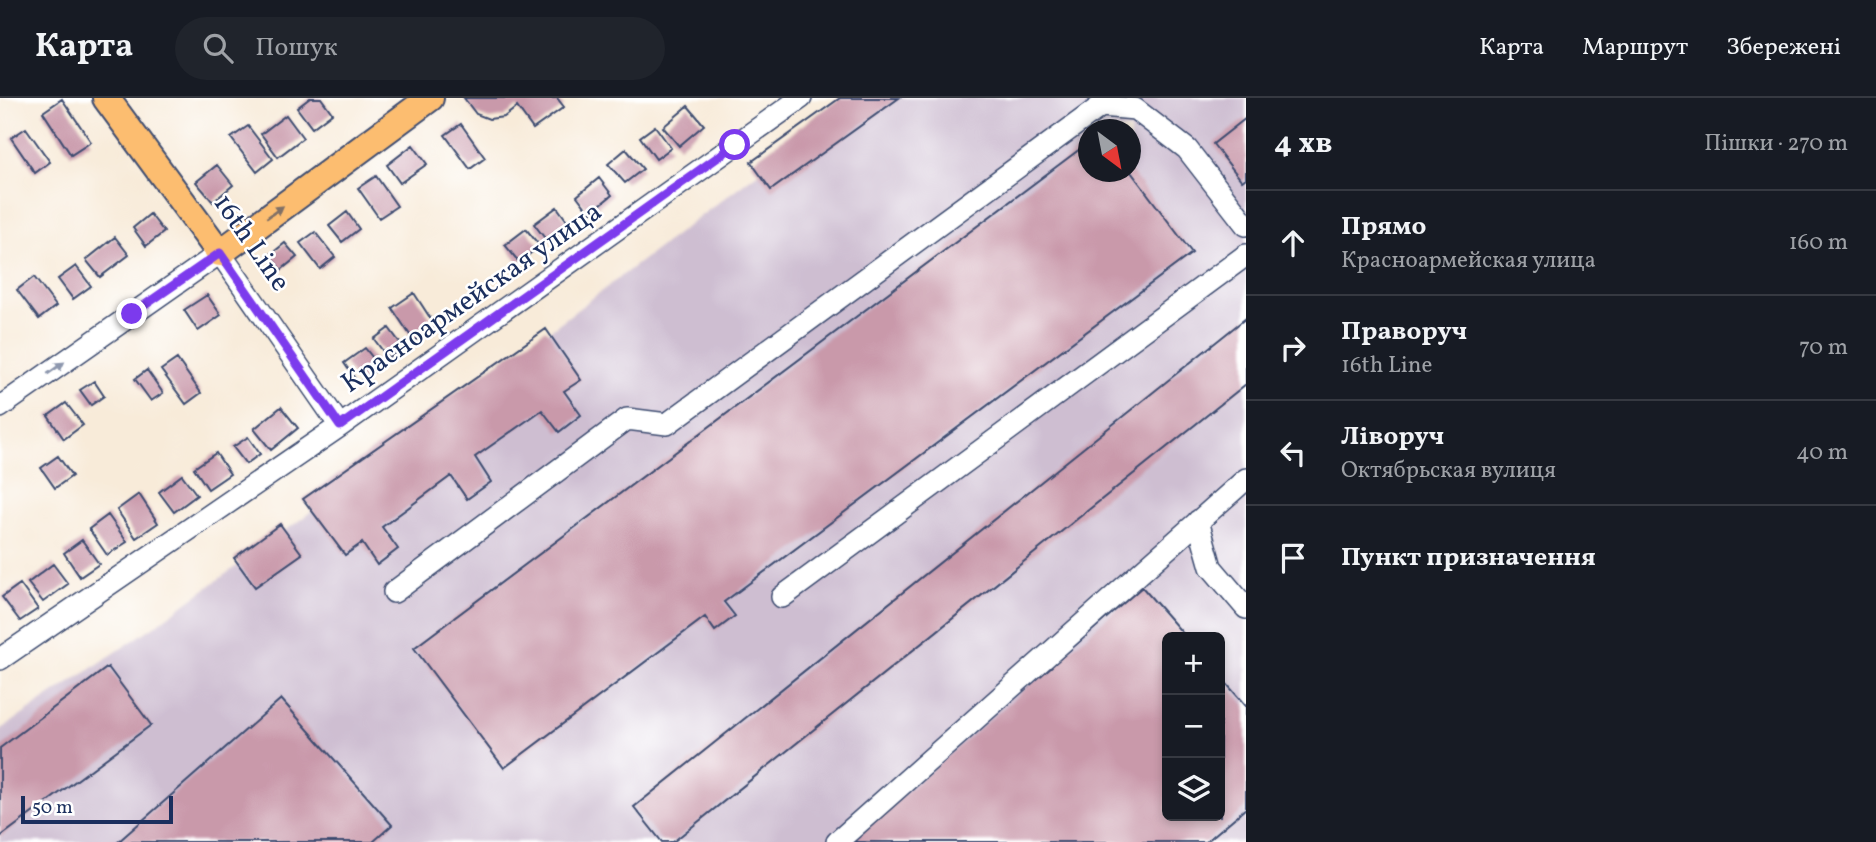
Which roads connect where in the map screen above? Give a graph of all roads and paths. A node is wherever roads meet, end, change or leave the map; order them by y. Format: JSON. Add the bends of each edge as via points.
{"nodes":[{"id":1,"x":106,"y":98,"type":"edge"},
{"id":2,"x":430,"y":98,"type":"edge"},
{"id":3,"x":801,"y":98,"type":"edge"},
{"id":4,"x":1246,"y":225,"type":"edge"},
{"id":5,"x":220,"y":253,"type":"junction"},
{"id":6,"x":1246,"y":254,"type":"edge"},
{"id":7,"x":0,"y":407,"type":"edge"},
{"id":8,"x":340,"y":426,"type":"junction"},
{"id":9,"x":1246,"y":479,"type":"edge"},
{"id":10,"x":1198,"y":521,"type":"junction"},
{"id":11,"x":394,"y":592,"type":"dead end"},
{"id":12,"x":782,"y":597,"type":"dead end"},
{"id":13,"x":1246,"y":608,"type":"edge"},
{"id":14,"x":0,"y":659,"type":"edge"},
{"id":15,"x":837,"y":842,"type":"edge"}],
"edges":[{"from":1,"to":5,"type":"main road","name":"16th Line"},
{"from":5,"to":2,"type":"main road","one_way":true},
{"from":3,"to":8,"type":"street","name":"Красноармейская улица"},
{"from":4,"to":11,"type":"street","via":[[1187,149],[1135,109],[1101,106],[667,424],[627,419]]},
{"from":7,"to":5,"type":"street","one_way":true},
{"from":5,"to":8,"type":"street","name":"16th Line"},
{"from":6,"to":12,"type":"street"},
{"from":8,"to":14,"type":"street","name":"Красноармейская улица"},
{"from":9,"to":10,"type":"street"},
{"from":10,"to":13,"type":"street","via":[[1211,567]]},
{"from":10,"to":15,"type":"street"}]}
